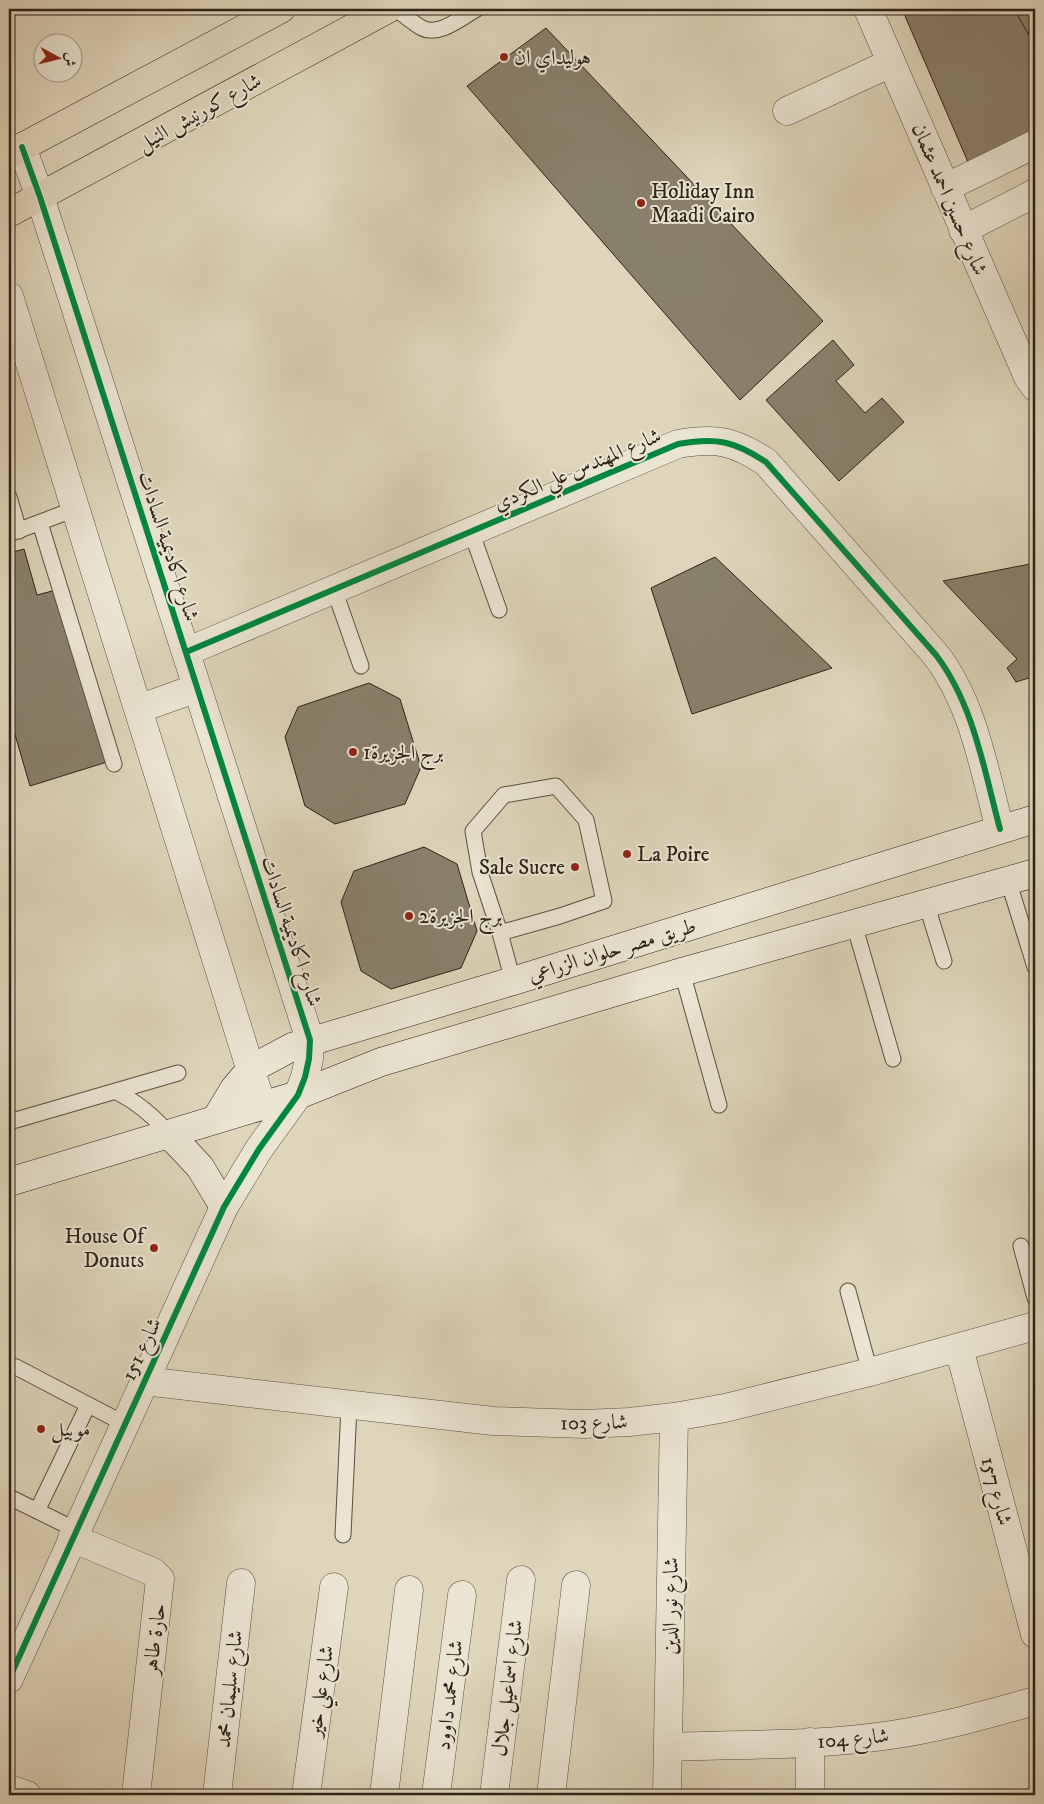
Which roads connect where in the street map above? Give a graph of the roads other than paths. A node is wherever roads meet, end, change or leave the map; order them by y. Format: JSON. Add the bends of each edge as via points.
{"nodes":[{"id":1,"x":281,"y":9,"type":"edge"},
{"id":2,"x":388,"y":9,"type":"edge"},
{"id":3,"x":396,"y":9,"type":"edge"},
{"id":4,"x":477,"y":9,"type":"edge"},
{"id":5,"x":868,"y":9,"type":"edge"},
{"id":6,"x":891,"y":63,"type":"junction"},
{"id":7,"x":787,"y":111,"type":"dead end"},
{"id":8,"x":1035,"y":144,"type":"edge"},
{"id":9,"x":15,"y":151,"type":"edge"},
{"id":10,"x":945,"y":188,"type":"junction"},
{"id":11,"x":1035,"y":194,"type":"edge"},
{"id":12,"x":40,"y":197,"type":"junction"},
{"id":13,"x":9,"y":213,"type":"edge"},
{"id":14,"x":963,"y":230,"type":"junction"},
{"id":15,"x":9,"y":296,"type":"edge"},
{"id":16,"x":1035,"y":387,"type":"edge"},
{"id":17,"x":9,"y":497,"type":"edge"},
{"id":18,"x":76,"y":509,"type":"junction"},
{"id":19,"x":40,"y":523,"type":"junction"},
{"id":20,"x":471,"y":531,"type":"junction"},
{"id":21,"x":14,"y":532,"type":"edge"},
{"id":22,"x":334,"y":590,"type":"junction"},
{"id":23,"x":499,"y":610,"type":"dead end"},
{"id":24,"x":186,"y":652,"type":"junction"},
{"id":25,"x":361,"y":666,"type":"dead end"},
{"id":26,"x":197,"y":688,"type":"junction"},
{"id":27,"x":138,"y":709,"type":"junction"},
{"id":28,"x":114,"y":764,"type":"dead end"},
{"id":29,"x":1035,"y":820,"type":"edge"},
{"id":30,"x":1000,"y":829,"type":"junction"},
{"id":31,"x":1035,"y":872,"type":"edge"},
{"id":32,"x":1008,"y":880,"type":"junction"},
{"id":33,"x":926,"y":903,"type":"junction"},
{"id":34,"x":854,"y":924,"type":"junction"},
{"id":35,"x":500,"y":933,"type":"junction"},
{"id":36,"x":944,"y":961,"type":"dead end"},
{"id":37,"x":1035,"y":967,"type":"edge"},
{"id":38,"x":682,"y":972,"type":"junction"},
{"id":39,"x":512,"y":981,"type":"junction"},
{"id":40,"x":310,"y":1040,"type":"junction"},
{"id":41,"x":893,"y":1058,"type":"dead end"},
{"id":42,"x":251,"y":1069,"type":"junction"},
{"id":43,"x":178,"y":1072,"type":"dead end"},
{"id":44,"x":115,"y":1091,"type":"junction"},
{"id":45,"x":298,"y":1095,"type":"junction"},
{"id":46,"x":719,"y":1105,"type":"dead end"},
{"id":47,"x":262,"y":1106,"type":"junction"},
{"id":48,"x":216,"y":1119,"type":"junction"},
{"id":49,"x":9,"y":1122,"type":"edge"},
{"id":50,"x":169,"y":1134,"type":"junction"},
{"id":51,"x":9,"y":1182,"type":"edge"},
{"id":52,"x":224,"y":1207,"type":"junction"},
{"id":53,"x":1021,"y":1246,"type":"dead end"},
{"id":54,"x":848,"y":1291,"type":"dead end"},
{"id":55,"x":1035,"y":1298,"type":"edge"},
{"id":56,"x":1035,"y":1326,"type":"edge"},
{"id":57,"x":959,"y":1348,"type":"junction"},
{"id":58,"x":9,"y":1366,"type":"edge"},
{"id":59,"x":870,"y":1372,"type":"junction"},
{"id":60,"x":144,"y":1381,"type":"junction"},
{"id":61,"x":88,"y":1405,"type":"junction"},
{"id":62,"x":349,"y":1406,"type":"junction"},
{"id":63,"x":674,"y":1417,"type":"junction"},
{"id":64,"x":125,"y":1424,"type":"junction"},
{"id":65,"x":9,"y":1497,"type":"edge"},
{"id":66,"x":37,"y":1511,"type":"junction"},
{"id":67,"x":74,"y":1534,"type":"junction"},
{"id":68,"x":343,"y":1535,"type":"dead end"},
{"id":69,"x":521,"y":1580,"type":"dead end"},
{"id":70,"x":241,"y":1582,"type":"dead end"},
{"id":71,"x":576,"y":1585,"type":"dead end"},
{"id":72,"x":334,"y":1587,"type":"dead end"},
{"id":73,"x":409,"y":1590,"type":"dead end"},
{"id":74,"x":462,"y":1595,"type":"dead end"},
{"id":75,"x":1035,"y":1634,"type":"edge"},
{"id":76,"x":9,"y":1679,"type":"edge"},
{"id":77,"x":1035,"y":1702,"type":"edge"},
{"id":78,"x":810,"y":1742,"type":"junction"},
{"id":79,"x":668,"y":1747,"type":"junction"},
{"id":80,"x":9,"y":1789,"type":"edge"},
{"id":81,"x":26,"y":1795,"type":"edge"},
{"id":82,"x":136,"y":1795,"type":"edge"},
{"id":83,"x":217,"y":1795,"type":"edge"},
{"id":84,"x":306,"y":1795,"type":"edge"},
{"id":85,"x":384,"y":1795,"type":"edge"},
{"id":86,"x":436,"y":1795,"type":"edge"},
{"id":87,"x":494,"y":1795,"type":"edge"},
{"id":88,"x":551,"y":1795,"type":"edge"},
{"id":89,"x":667,"y":1795,"type":"edge"},
{"id":90,"x":810,"y":1795,"type":"edge"}],
"edges":[{"from":1,"to":9,"type":"highway"},
{"from":2,"to":12,"type":"highway","name":"شارع كورنيش النيل"},
{"from":3,"to":4,"type":"lane","via":[[422,28],[433,30],[443,28]]},
{"from":5,"to":6,"type":"street","name":"شارع حسين احمد عثمان"},
{"from":6,"to":7,"type":"street"},
{"from":6,"to":10,"type":"street","name":"شارع حسين احمد عثمان"},
{"from":8,"to":10,"type":"street"},
{"from":9,"to":12,"type":"street","name":"شارع اكاديمية السادات"},
{"from":10,"to":14,"type":"street","name":"شارع حسين احمد عثمان"},
{"from":11,"to":14,"type":"street"},
{"from":12,"to":13,"type":"highway","name":"شارع كورنيش النيل"},
{"from":12,"to":24,"type":"street","name":"شارع اكاديمية السادات"},
{"from":14,"to":16,"type":"street","name":"شارع حسين احمد عثمان"},
{"from":15,"to":18,"type":"street"},
{"from":17,"to":21,"type":"lane"},
{"from":18,"to":19,"type":"lane"},
{"from":18,"to":27,"type":"street"},
{"from":19,"to":21,"type":"lane"},
{"from":19,"to":28,"type":"lane"},
{"from":20,"to":22,"type":"street","name":"شارع المهندس علي الكردي"},
{"from":20,"to":23,"type":"lane"},
{"from":20,"to":30,"type":"street","name":"شارع المهندس علي الكردي","via":[[678,444],[717,441],[747,450],[766,462],[782,479],[950,672],[968,713]]},
{"from":22,"to":24,"type":"street","name":"شارع المهندس علي الكردي"},
{"from":22,"to":25,"type":"lane"},
{"from":24,"to":26,"type":"street","name":"شارع اكاديمية السادات"},
{"from":26,"to":27,"type":"street"},
{"from":26,"to":40,"type":"street","name":"شارع اكاديمية السادات"},
{"from":27,"to":42,"type":"street"},
{"from":29,"to":30,"type":"street","name":"طريق مصر حلوان الزراعي"},
{"from":30,"to":39,"type":"street","name":"طريق مصر حلوان الزراعي"},
{"from":31,"to":32,"type":"street","name":"طريق مصر حلوان الزراعي"},
{"from":32,"to":33,"type":"street","name":"طريق مصر حلوان الزراعي"},
{"from":32,"to":37,"type":"lane"},
{"from":33,"to":34,"type":"street","name":"طريق مصر حلوان الزراعي"},
{"from":33,"to":36,"type":"lane"},
{"from":34,"to":38,"type":"street","name":"طريق مصر حلوان الزراعي"},
{"from":34,"to":41,"type":"lane"},
{"from":35,"to":35,"type":"lane","via":[[480,872],[472,831],[504,795],[556,786],[586,820],[604,902]]},
{"from":35,"to":39,"type":"lane"},
{"from":38,"to":45,"type":"street","name":"طريق مصر حلوان الزراعي","via":[[380,1062]]},
{"from":38,"to":46,"type":"lane"},
{"from":39,"to":40,"type":"street","name":"طريق مصر حلوان الزراعي"},
{"from":40,"to":42,"type":"street","name":"طريق مصر حلوان الزراعي"},
{"from":40,"to":45,"type":"street","name":"شارع 151","via":[[309,1059]]},
{"from":42,"to":47,"type":"street"},
{"from":42,"to":48,"type":"street","name":"طريق مصر حلوان الزراعي"},
{"from":43,"to":44,"type":"lane"},
{"from":44,"to":49,"type":"lane"},
{"from":44,"to":50,"type":"lane","via":[[145,1109]]},
{"from":45,"to":47,"type":"street","name":"طريق مصر حلوان الزراعي"},
{"from":45,"to":52,"type":"street","name":"شارع 151","via":[[259,1149]]},
{"from":47,"to":48,"type":"street","name":"طريق مصر حلوان الزراعي"},
{"from":48,"to":50,"type":"street","name":"طريق مصر حلوان الزراعي"},
{"from":50,"to":51,"type":"street","name":"طريق مصر حلوان الزراعي"},
{"from":50,"to":52,"type":"street","via":[[200,1167]]},
{"from":52,"to":60,"type":"street","name":"شارع 151"},
{"from":53,"to":55,"type":"lane"},
{"from":54,"to":59,"type":"lane"},
{"from":56,"to":57,"type":"street","name":"شارع 103"},
{"from":57,"to":59,"type":"street","name":"شارع 103"},
{"from":57,"to":75,"type":"street","name":"شارع 157"},
{"from":58,"to":61,"type":"lane"},
{"from":59,"to":63,"type":"street","name":"شارع 103","via":[[725,1408]]},
{"from":60,"to":62,"type":"street","name":"شارع 103"},
{"from":60,"to":64,"type":"street","name":"شارع 151"},
{"from":61,"to":64,"type":"lane"},
{"from":61,"to":66,"type":"lane"},
{"from":62,"to":63,"type":"street","name":"شارع 103","via":[[538,1423],[584,1424]]},
{"from":62,"to":68,"type":"lane"},
{"from":63,"to":79,"type":"street","name":"شارع نور الدين"},
{"from":64,"to":67,"type":"street","name":"شارع 151"},
{"from":65,"to":66,"type":"lane"},
{"from":66,"to":67,"type":"lane"},
{"from":67,"to":76,"type":"street","name":"شارع 151"},
{"from":67,"to":82,"type":"street","name":"حارة طاهر","via":[[153,1572],[160,1579]]},
{"from":69,"to":87,"type":"street","name":"شارع اسماعيل جلال"},
{"from":70,"to":83,"type":"street","name":"شارع سليمان محمد"},
{"from":71,"to":88,"type":"street"},
{"from":72,"to":84,"type":"street","name":"شارع علي خير"},
{"from":73,"to":85,"type":"street"},
{"from":74,"to":86,"type":"street","name":"شارع محمد داوود"},
{"from":77,"to":78,"type":"street","name":"شارع 104","via":[[923,1730]]},
{"from":78,"to":79,"type":"street","name":"شارع 104"},
{"from":78,"to":90,"type":"street"},
{"from":79,"to":89,"type":"street","name":"شارع نور الدين"},
{"from":80,"to":81,"type":"street"}]}
